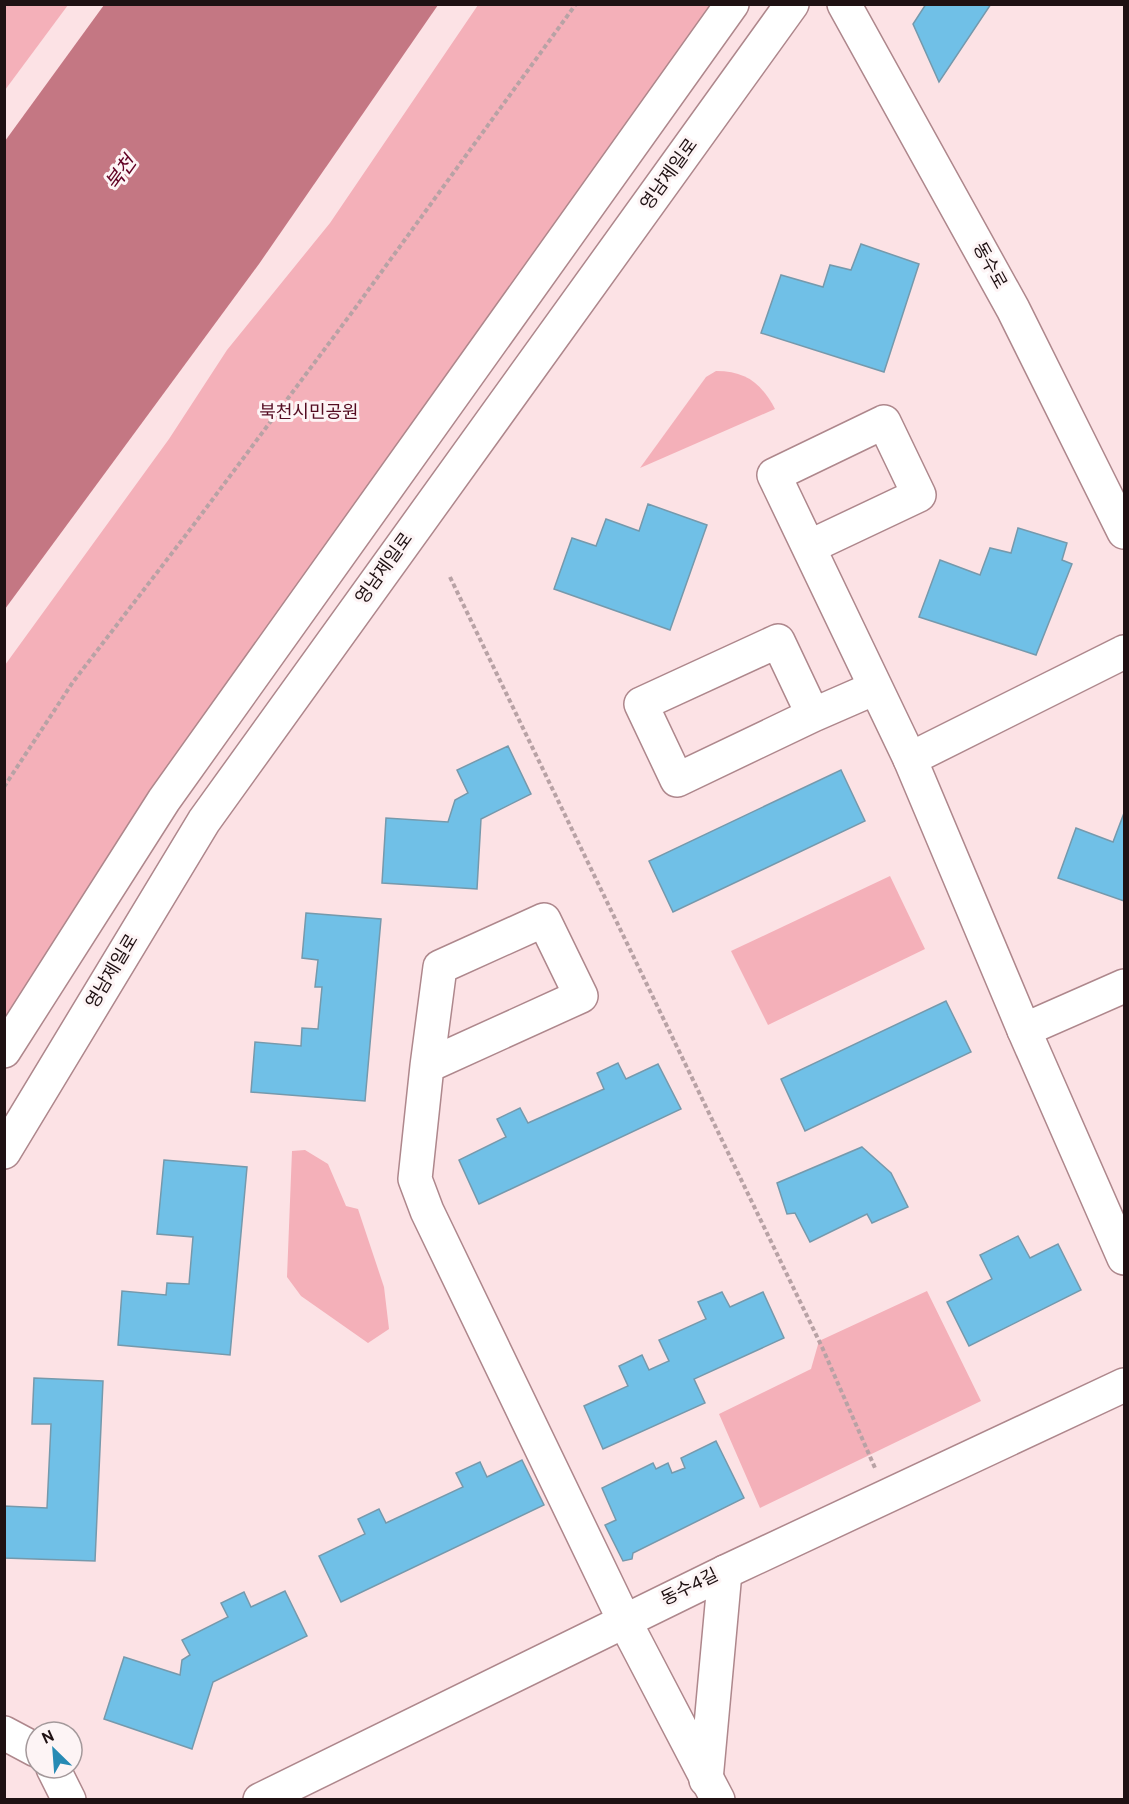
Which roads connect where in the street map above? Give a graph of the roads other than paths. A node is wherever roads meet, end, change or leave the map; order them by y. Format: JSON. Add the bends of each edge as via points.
{"nodes":[{"id":1,"x":732,"y":4,"type":"edge"},
{"id":2,"x":792,"y":4,"type":"edge"},
{"id":3,"x":844,"y":4,"type":"edge"},
{"id":4,"x":1125,"y":532,"type":"edge"},
{"id":5,"x":809,"y":547,"type":"dead end"},
{"id":6,"x":1125,"y":652,"type":"edge"},
{"id":7,"x":875,"y":688,"type":"junction"},
{"id":8,"x":813,"y":715,"type":"junction"},
{"id":9,"x":910,"y":759,"type":"junction"},
{"id":10,"x":1125,"y":986,"type":"edge"},
{"id":11,"x":1024,"y":1030,"type":"junction"},
{"id":12,"x":4,"y":1051,"type":"edge"},
{"id":13,"x":427,"y":1066,"type":"junction"},
{"id":14,"x":4,"y":1152,"type":"edge"},
{"id":15,"x":1125,"y":1258,"type":"edge"},
{"id":16,"x":1125,"y":1385,"type":"edge"},
{"id":17,"x":725,"y":1572,"type":"junction"},
{"id":18,"x":624,"y":1620,"type":"junction"},
{"id":19,"x":4,"y":1733,"type":"edge"},
{"id":20,"x":24,"y":1744,"type":"edge"},
{"id":21,"x":59,"y":1780,"type":"edge"},
{"id":22,"x":710,"y":1792,"type":"edge"},
{"id":23,"x":69,"y":1800,"type":"edge"},
{"id":24,"x":260,"y":1800,"type":"edge"}],
"edges":[{"from":1,"to":12,"type":"street","via":[[164,800]]},
{"from":2,"to":14,"type":"street","name":"영남제일로","via":[[204,821]]},
{"from":3,"to":4,"type":"street","name":"동수로","via":[[1013,309]]},
{"from":5,"to":7,"type":"street"},
{"from":6,"to":9,"type":"street"},
{"from":7,"to":8,"type":"street"},
{"from":7,"to":9,"type":"street"},
{"from":8,"to":8,"type":"street","via":[[778,641],[641,704],[677,780]]},
{"from":9,"to":11,"type":"street"},
{"from":10,"to":11,"type":"street"},
{"from":11,"to":15,"type":"street"},
{"from":13,"to":13,"type":"street","via":[[440,968],[544,920],[581,996]]},
{"from":13,"to":18,"type":"street","via":[[415,1179]]},
{"from":16,"to":17,"type":"street","name":"동수4길"},
{"from":17,"to":18,"type":"street","name":"동수4길"},
{"from":17,"to":22,"type":"street"},
{"from":18,"to":22,"type":"street"},
{"from":18,"to":24,"type":"street","name":"동수4길"},
{"from":19,"to":20,"type":"street"},
{"from":21,"to":23,"type":"street"}]}
